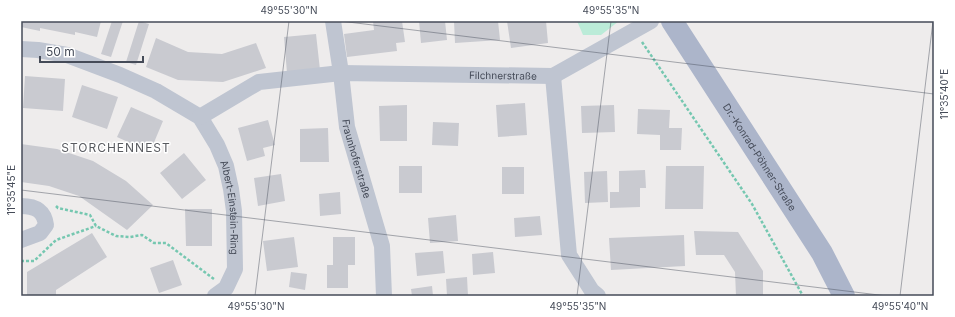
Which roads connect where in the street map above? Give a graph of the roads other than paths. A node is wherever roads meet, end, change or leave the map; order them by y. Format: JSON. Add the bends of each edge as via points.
{"nodes":[{"id":1,"x":333,"y":21,"type":"edge"},
{"id":2,"x":651,"y":21,"type":"edge"},
{"id":3,"x":672,"y":21,"type":"edge"},
{"id":4,"x":21,"y":49,"type":"edge"},
{"id":5,"x":341,"y":73,"type":"junction"},
{"id":6,"x":553,"y":76,"type":"junction"},
{"id":7,"x":200,"y":117,"type":"junction"},
{"id":8,"x":21,"y":206,"type":"edge"},
{"id":9,"x":21,"y":240,"type":"edge"},
{"id":10,"x":220,"y":292,"type":"edge"},
{"id":11,"x":384,"y":296,"type":"edge"},
{"id":12,"x":598,"y":296,"type":"edge"},
{"id":13,"x":844,"y":296,"type":"edge"}],
"edges":[{"from":1,"to":5,"type":"street","name":"Fraunhoferstraße"},
{"from":2,"to":6,"type":"street","name":"Filchnerstraße"},
{"from":3,"to":13,"type":"main road","name":"Dr.-Konrad-Pöhner-Straße","via":[[822,253]]},
{"from":4,"to":7,"type":"street","name":"Albert-Einstein-Ring","via":[[67,55],[120,75],[156,91]]},
{"from":5,"to":6,"type":"street","name":"Filchnerstraße"},
{"from":5,"to":7,"type":"street","via":[[259,82]]},
{"from":5,"to":11,"type":"street","name":"Fraunhoferstraße","via":[[347,128],[382,246]]},
{"from":6,"to":12,"type":"street","via":[[569,255],[592,291]]},
{"from":7,"to":10,"type":"street","name":"Albert-Einstein-Ring","via":[[226,166],[234,212],[235,269]]},
{"from":8,"to":9,"type":"street","via":[[34,207],[45,218],[46,225],[40,233]]}]}
